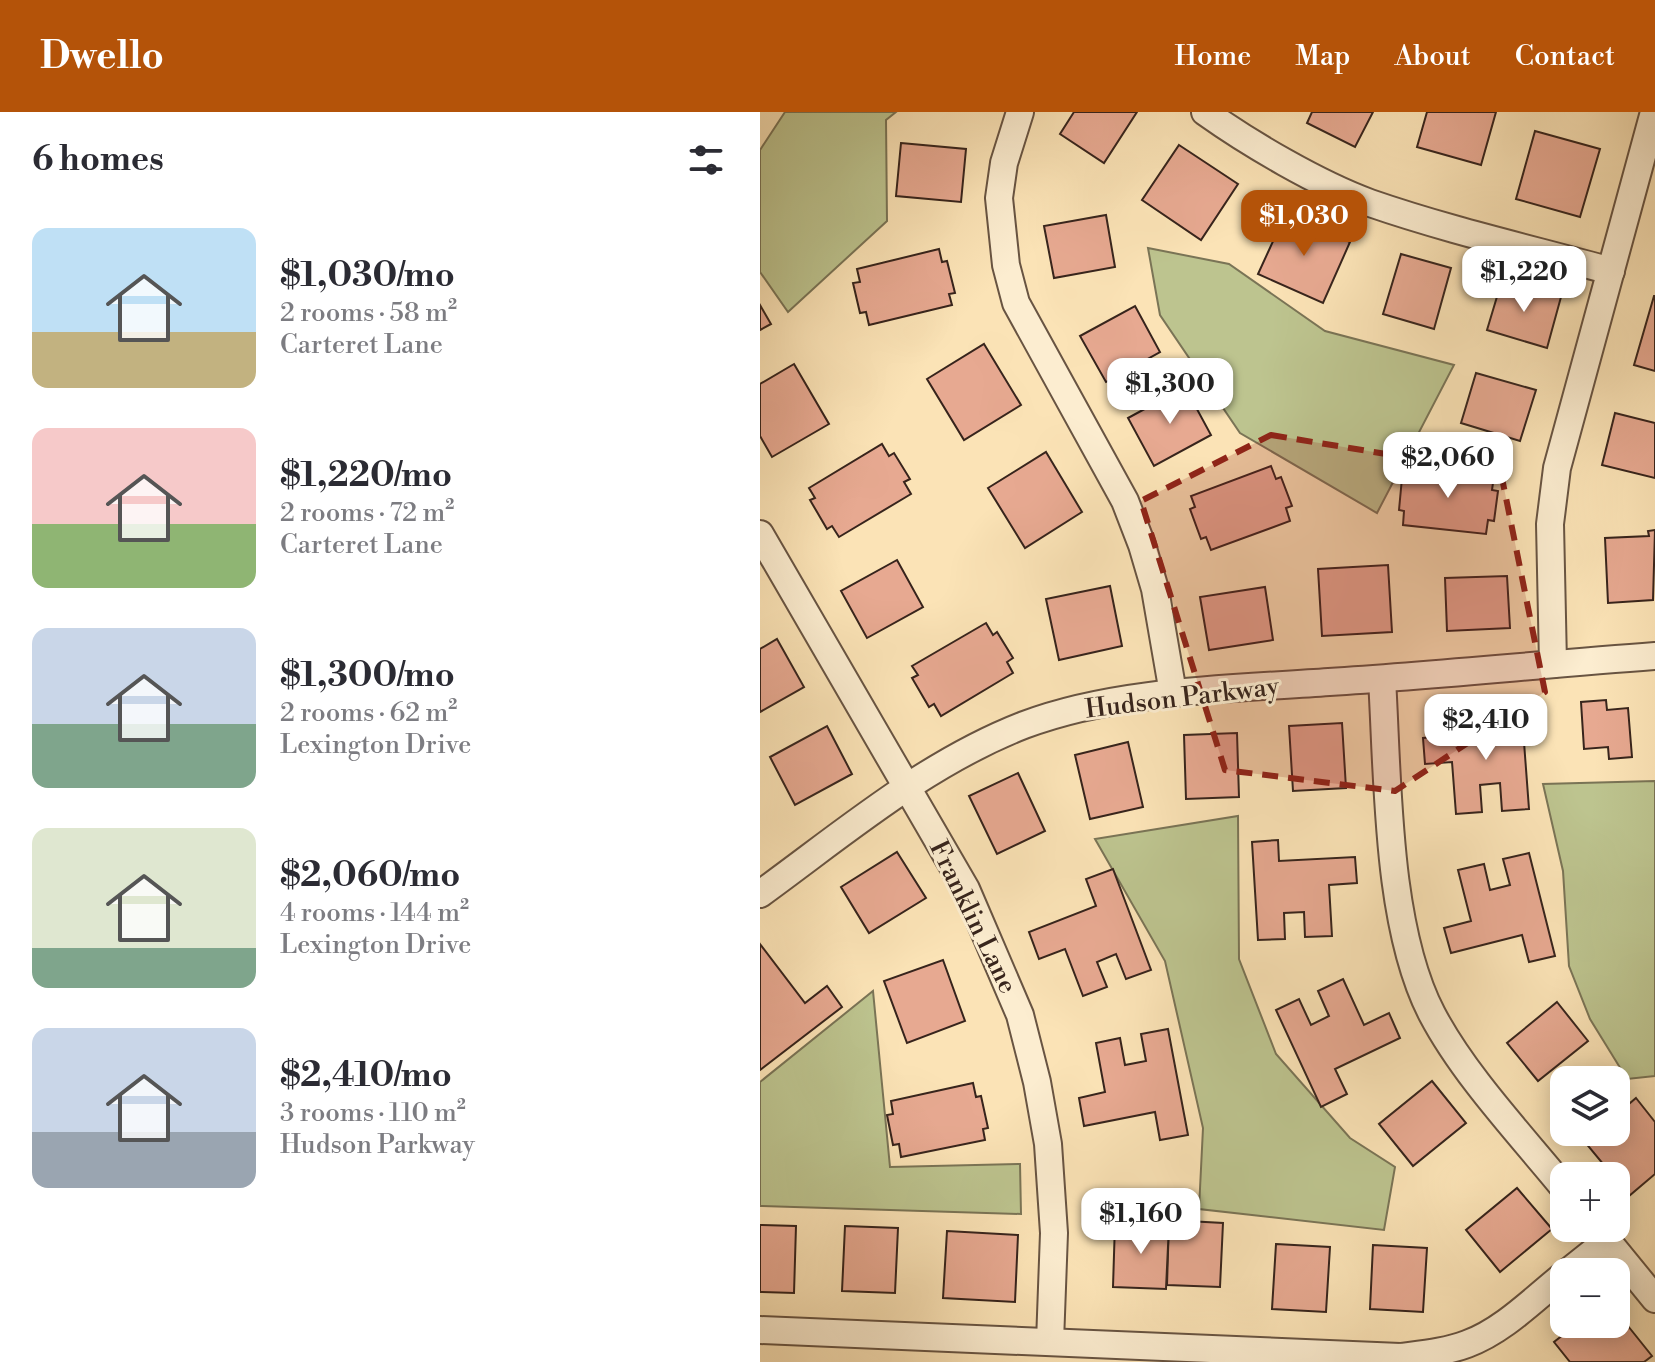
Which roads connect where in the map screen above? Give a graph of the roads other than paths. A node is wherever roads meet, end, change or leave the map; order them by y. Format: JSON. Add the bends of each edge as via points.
{"nodes":[{"id":1,"x":1020,"y":112,"type":"edge"},
{"id":2,"x":1205,"y":112,"type":"edge"},
{"id":3,"x":1654,"y":112,"type":"edge"},
{"id":4,"x":1611,"y":271,"type":"junction"},
{"id":5,"x":760,"y":534,"type":"edge"},
{"id":6,"x":1655,"y":656,"type":"edge"},
{"id":7,"x":1553,"y":664,"type":"junction"},
{"id":8,"x":1382,"y":679,"type":"junction"},
{"id":9,"x":1173,"y":693,"type":"junction"},
{"id":10,"x":906,"y":787,"type":"junction"},
{"id":11,"x":760,"y":894,"type":"edge"},
{"id":12,"x":1550,"y":1171,"type":"edge"},
{"id":13,"x":1595,"y":1242,"type":"edge"},
{"id":14,"x":1609,"y":1242,"type":"edge"},
{"id":15,"x":1580,"y":1258,"type":"edge"},
{"id":16,"x":1550,"y":1286,"type":"edge"},
{"id":17,"x":1655,"y":1299,"type":"edge"},
{"id":18,"x":760,"y":1330,"type":"edge"},
{"id":19,"x":1050,"y":1342,"type":"junction"}],
"edges":[{"from":1,"to":9,"type":"street","via":[[999,198],[1000,232],[1016,303],[1125,501],[1155,589]]},
{"from":2,"to":4,"type":"street","via":[[1249,141],[1369,202]]},
{"from":3,"to":4,"type":"street"},
{"from":4,"to":7,"type":"street","via":[[1557,468],[1550,524]]},
{"from":5,"to":10,"type":"street","name":"Franklin Lane"},
{"from":6,"to":7,"type":"street","name":"Hudson Parkway"},
{"from":7,"to":8,"type":"street","name":"Hudson Parkway"},
{"from":8,"to":9,"type":"street","name":"Hudson Parkway"},
{"from":8,"to":12,"type":"street","via":[[1394,870],[1410,956],[1432,1013],[1475,1079]]},
{"from":9,"to":10,"type":"street","name":"Hudson Parkway","via":[[1071,710],[1024,725]]},
{"from":10,"to":11,"type":"street","name":"Hudson Parkway"},
{"from":10,"to":19,"type":"street","name":"Franklin Lane","via":[[972,903],[1020,1015],[1034,1068],[1048,1144],[1054,1233]]},
{"from":13,"to":15,"type":"street"},
{"from":14,"to":17,"type":"street"},
{"from":16,"to":19,"type":"street","via":[[1471,1342],[1400,1357]]},
{"from":18,"to":19,"type":"street"}]}
